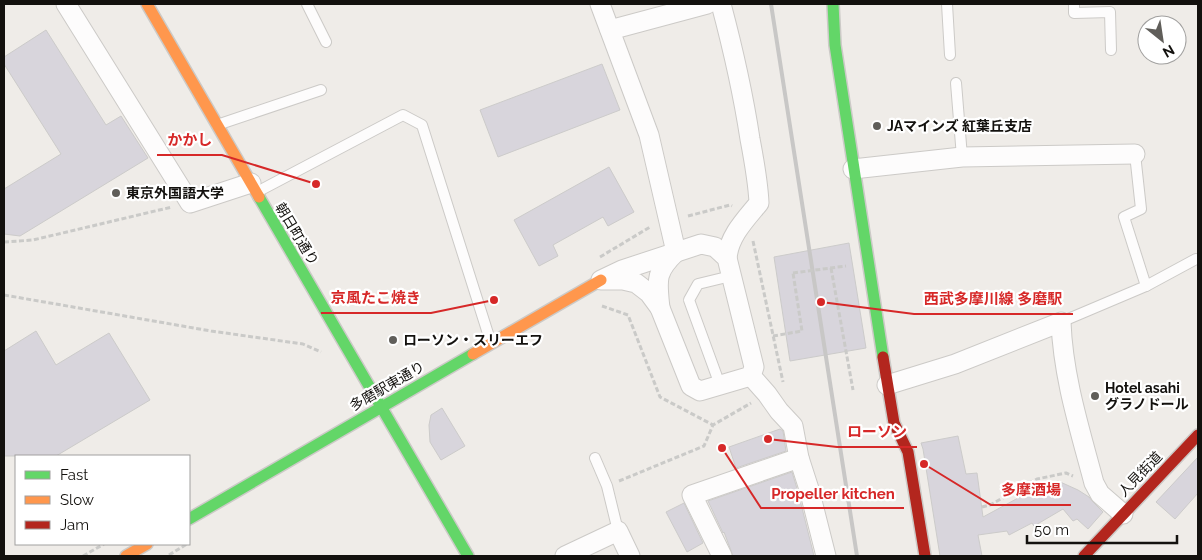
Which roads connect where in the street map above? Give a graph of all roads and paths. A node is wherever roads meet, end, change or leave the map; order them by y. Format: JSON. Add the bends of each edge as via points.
{"nodes":[{"id":1,"x":66,"y":4,"type":"edge"},
{"id":2,"x":147,"y":4,"type":"edge"},
{"id":3,"x":307,"y":4,"type":"edge"},
{"id":4,"x":600,"y":4,"type":"edge"},
{"id":5,"x":707,"y":4,"type":"edge"},
{"id":6,"x":721,"y":4,"type":"edge"},
{"id":7,"x":833,"y":4,"type":"edge"},
{"id":8,"x":947,"y":4,"type":"edge"},
{"id":9,"x":1074,"y":4,"type":"edge"},
{"id":10,"x":610,"y":30,"type":"junction"},
{"id":11,"x":326,"y":42,"type":"dead end"},
{"id":12,"x":1111,"y":50,"type":"dead end"},
{"id":13,"x":950,"y":55,"type":"dead end"},
{"id":14,"x":956,"y":83,"type":"dead end"},
{"id":15,"x":321,"y":90,"type":"dead end"},
{"id":16,"x":218,"y":125,"type":"junction"},
{"id":17,"x":1135,"y":154,"type":"joint"},
{"id":18,"x":962,"y":157,"type":"junction"},
{"id":19,"x":853,"y":169,"type":"junction"},
{"id":20,"x":253,"y":188,"type":"junction"},
{"id":21,"x":190,"y":203,"type":"junction"},
{"id":22,"x":739,"y":214,"type":"junction"},
{"id":23,"x":669,"y":222,"type":"junction"},
{"id":24,"x":4,"y":242,"type":"edge"},
{"id":25,"x":701,"y":244,"type":"junction"},
{"id":26,"x":676,"y":252,"type":"junction"},
{"id":27,"x":599,"y":257,"type":"dead end"},
{"id":28,"x":1196,"y":259,"type":"dead end"},
{"id":29,"x":846,"y":266,"type":"dead end"},
{"id":30,"x":729,"y":267,"type":"junction"},
{"id":31,"x":831,"y":268,"type":"junction"},
{"id":32,"x":601,"y":280,"type":"junction"},
{"id":33,"x":1146,"y":286,"type":"junction"},
{"id":34,"x":4,"y":295,"type":"edge"},
{"id":35,"x":598,"y":305,"type":"dead end"},
{"id":36,"x":660,"y":308,"type":"junction"},
{"id":37,"x":1061,"y":322,"type":"junction"},
{"id":38,"x":773,"y":336,"type":"dead end"},
{"id":39,"x":491,"y":344,"type":"junction"},
{"id":40,"x":329,"y":355,"type":"dead end"},
{"id":41,"x":751,"y":376,"type":"junction"},
{"id":42,"x":720,"y":385,"type":"junction"},
{"id":43,"x":887,"y":385,"type":"junction"},
{"id":44,"x":853,"y":390,"type":"dead end"},
{"id":45,"x":382,"y":407,"type":"junction"},
{"id":46,"x":713,"y":425,"type":"dead end"},
{"id":47,"x":1198,"y":435,"type":"edge"},
{"id":48,"x":595,"y":458,"type":"dead end"},
{"id":49,"x":799,"y":458,"type":"junction"},
{"id":50,"x":1094,"y":483,"type":"junction"},
{"id":51,"x":982,"y":507,"type":"dead end"},
{"id":52,"x":1123,"y":514,"type":"junction"},
{"id":53,"x":190,"y":519,"type":"edge"},
{"id":54,"x":618,"y":531,"type":"junction"},
{"id":55,"x":102,"y":545,"type":"edge"},
{"id":56,"x":145,"y":545,"type":"edge"},
{"id":57,"x":186,"y":545,"type":"edge"},
{"id":58,"x":83,"y":556,"type":"edge"},
{"id":59,"x":126,"y":556,"type":"edge"},
{"id":60,"x":166,"y":556,"type":"edge"},
{"id":61,"x":468,"y":556,"type":"edge"},
{"id":62,"x":565,"y":556,"type":"edge"},
{"id":63,"x":630,"y":556,"type":"edge"},
{"id":64,"x":722,"y":556,"type":"edge"},
{"id":65,"x":826,"y":556,"type":"edge"},
{"id":66,"x":925,"y":556,"type":"edge"},
{"id":67,"x":1084,"y":556,"type":"edge"}],
"edges":[{"from":1,"to":21,"type":"street"},
{"from":2,"to":16,"type":"street","name":"朝日町通り"},
{"from":3,"to":11,"type":"lane"},
{"from":4,"to":10,"type":"street"},
{"from":5,"to":10,"type":"street"},
{"from":6,"to":22,"type":"street","via":[[736,59],[758,185],[759,203]]},
{"from":7,"to":19,"type":"street","via":[[835,45]]},
{"from":8,"to":13,"type":"lane"},
{"from":9,"to":12,"type":"lane","via":[[1074,13],[1110,12]]},
{"from":10,"to":23,"type":"street","via":[[649,135]]},
{"from":14,"to":18,"type":"lane"},
{"from":15,"to":16,"type":"lane"},
{"from":16,"to":20,"type":"street","name":"朝日町通り"},
{"from":17,"to":18,"type":"street"},
{"from":17,"to":33,"type":"lane","via":[[1141,209],[1124,217]]},
{"from":18,"to":19,"type":"street"},
{"from":19,"to":43,"type":"street"},
{"from":20,"to":21,"type":"street"},
{"from":20,"to":39,"type":"lane","via":[[403,115],[422,125]]},
{"from":20,"to":45,"type":"street","name":"朝日町通り"},
{"from":21,"to":24,"type":"path","via":[[33,240]]},
{"from":22,"to":23,"type":"path","via":[[730,204]]},
{"from":22,"to":25,"type":"street","via":[[716,238]]},
{"from":22,"to":30,"type":"street","via":[[728,248]]},
{"from":23,"to":26,"type":"street"},
{"from":23,"to":27,"type":"path","via":[[648,228]]},
{"from":25,"to":26,"type":"street"},
{"from":25,"to":30,"type":"street","via":[[715,247]]},
{"from":26,"to":32,"type":"street"},
{"from":26,"to":36,"type":"street","via":[[660,271],[657,284]]},
{"from":28,"to":33,"type":"lane"},
{"from":29,"to":31,"type":"path","bridge":true},
{"from":30,"to":41,"type":"street","via":[[754,367]]},
{"from":30,"to":42,"type":"lane","via":[[698,284],[689,300]]},
{"from":31,"to":38,"type":"path","bridge":true,"via":[[793,273],[802,331]]},
{"from":31,"to":44,"type":"path"},
{"from":32,"to":36,"type":"street","via":[[636,283]]},
{"from":32,"to":39,"type":"street","name":"多磨駅東通り"},
{"from":33,"to":37,"type":"lane"},
{"from":34,"to":40,"type":"path","via":[[303,344]]},
{"from":35,"to":46,"type":"path","via":[[628,315],[660,396]]},
{"from":36,"to":42,"type":"street","via":[[691,386],[700,391]]},
{"from":37,"to":43,"type":"street","via":[[955,364]]},
{"from":37,"to":50,"type":"street","via":[[1071,397]]},
{"from":39,"to":45,"type":"street","name":"多磨駅東通り"},
{"from":41,"to":42,"type":"street"},
{"from":41,"to":49,"type":"street","via":[[793,426]]},
{"from":43,"to":66,"type":"street","via":[[894,423],[908,452]]},
{"from":45,"to":53,"type":"street","name":"多磨駅東通り"},
{"from":45,"to":61,"type":"street","name":"朝日町通り"},
{"from":47,"to":52,"type":"street","name":"人見街道"},
{"from":48,"to":54,"type":"lane","via":[[607,486]]},
{"from":49,"to":64,"type":"street","via":[[692,495]]},
{"from":49,"to":65,"type":"street"},
{"from":50,"to":51,"type":"path","via":[[1066,473],[1037,480]]},
{"from":50,"to":52,"type":"street","via":[[1100,494]]},
{"from":52,"to":67,"type":"street","name":"人見街道"},
{"from":54,"to":62,"type":"street"},
{"from":54,"to":63,"type":"street"},
{"from":55,"to":58,"type":"path"},
{"from":56,"to":59,"type":"street"},
{"from":57,"to":60,"type":"path"}]}
